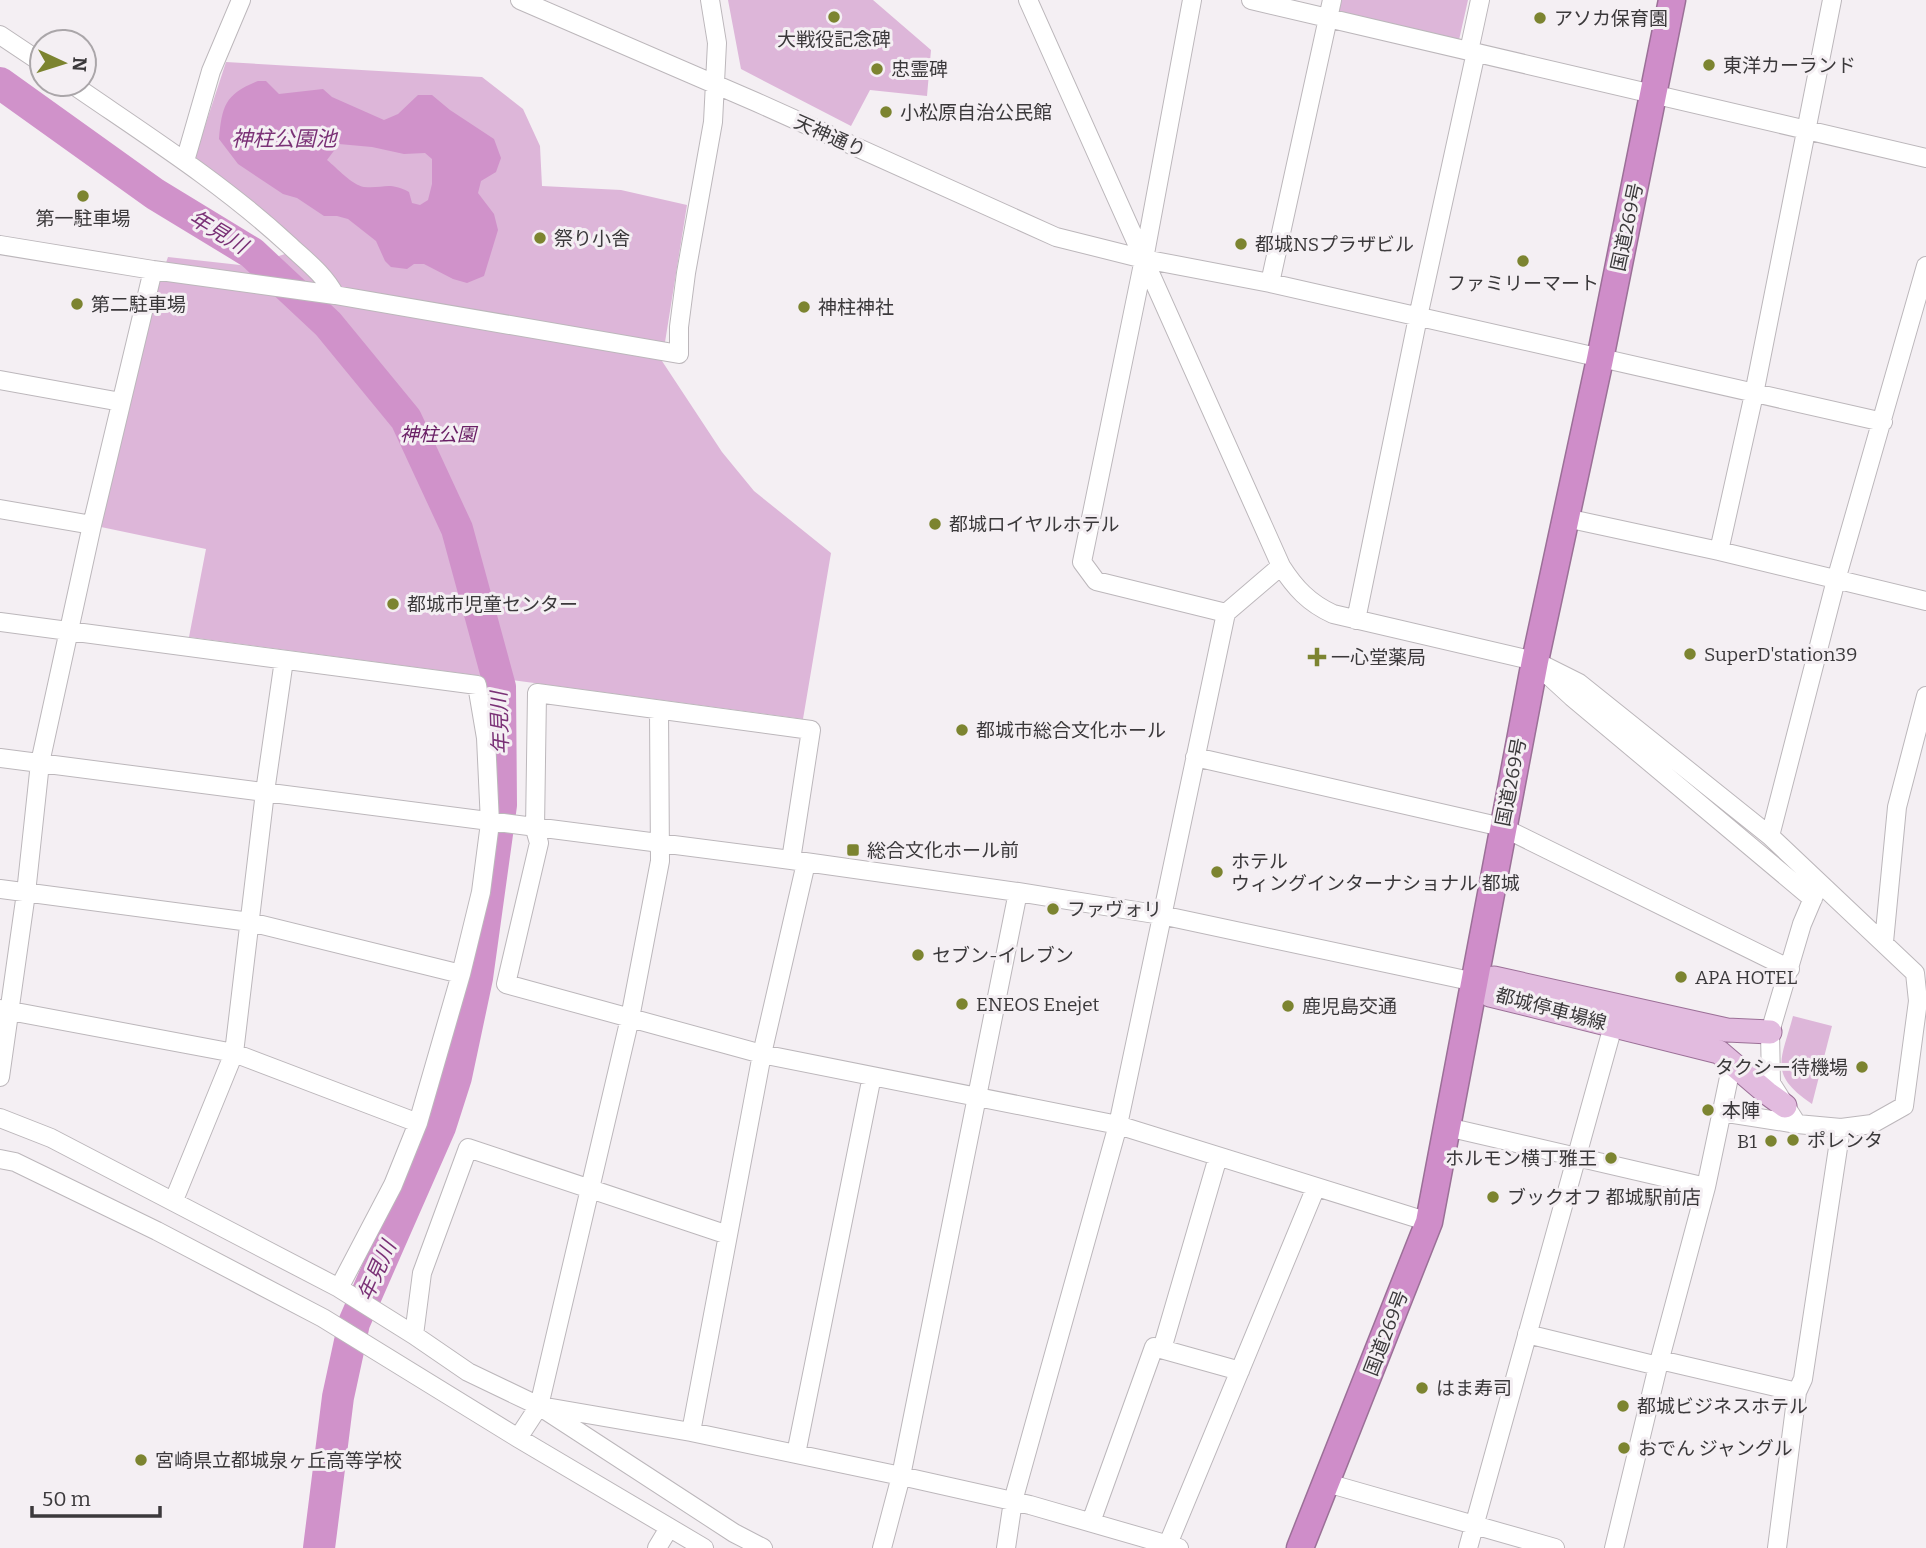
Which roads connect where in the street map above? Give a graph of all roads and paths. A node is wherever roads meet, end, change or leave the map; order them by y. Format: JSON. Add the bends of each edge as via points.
{"nodes":[{"id":1,"x":241,"y":0,"type":"edge"},
{"id":2,"x":520,"y":0,"type":"edge"},
{"id":3,"x":710,"y":0,"type":"edge"},
{"id":4,"x":1028,"y":0,"type":"edge"},
{"id":5,"x":1192,"y":0,"type":"edge"},
{"id":6,"x":1251,"y":0,"type":"edge"},
{"id":7,"x":1332,"y":0,"type":"edge"},
{"id":8,"x":1480,"y":0,"type":"edge"},
{"id":9,"x":1672,"y":0,"type":"edge"},
{"id":10,"x":1832,"y":0,"type":"edge"},
{"id":11,"x":1328,"y":19,"type":"junction"},
{"id":12,"x":0,"y":35,"type":"edge"},
{"id":13,"x":1472,"y":51,"type":"junction"},
{"id":14,"x":28,"y":54,"type":"edge"},
{"id":15,"x":715,"y":85,"type":"junction"},
{"id":16,"x":1654,"y":96,"type":"junction"},
{"id":17,"x":93,"y":98,"type":"edge"},
{"id":18,"x":1806,"y":130,"type":"junction"},
{"id":19,"x":1926,"y":158,"type":"edge"},
{"id":20,"x":186,"y":161,"type":"junction"},
{"id":21,"x":0,"y":245,"type":"edge"},
{"id":22,"x":1144,"y":260,"type":"junction"},
{"id":23,"x":1926,"y":267,"type":"edge"},
{"id":24,"x":153,"y":270,"type":"junction"},
{"id":25,"x":1270,"y":283,"type":"junction"},
{"id":26,"x":335,"y":295,"type":"junction"},
{"id":27,"x":1418,"y":317,"type":"junction"},
{"id":28,"x":1600,"y":359,"type":"junction"},
{"id":29,"x":0,"y":380,"type":"edge"},
{"id":30,"x":1754,"y":394,"type":"junction"},
{"id":31,"x":121,"y":402,"type":"junction"},
{"id":32,"x":1883,"y":422,"type":"junction"},
{"id":33,"x":0,"y":509,"type":"edge"},
{"id":34,"x":1566,"y":518,"type":"junction"},
{"id":35,"x":92,"y":525,"type":"junction"},
{"id":36,"x":1719,"y":551,"type":"junction"},
{"id":37,"x":1281,"y":566,"type":"junction"},
{"id":38,"x":1836,"y":580,"type":"junction"},
{"id":39,"x":1926,"y":601,"type":"edge"},
{"id":40,"x":1226,"y":613,"type":"junction"},
{"id":41,"x":1356,"y":620,"type":"junction"},
{"id":42,"x":0,"y":622,"type":"edge"},
{"id":43,"x":70,"y":632,"type":"junction"},
{"id":44,"x":284,"y":660,"type":"junction"},
{"id":45,"x":1535,"y":661,"type":"junction"},
{"id":46,"x":1926,"y":696,"type":"edge"},
{"id":47,"x":659,"y":710,"type":"junction"},
{"id":48,"x":1195,"y":757,"type":"junction"},
{"id":49,"x":0,"y":758,"type":"edge"},
{"id":50,"x":40,"y":763,"type":"junction"},
{"id":51,"x":265,"y":793,"type":"junction"},
{"id":52,"x":490,"y":823,"type":"junction"},
{"id":53,"x":1502,"y":827,"type":"junction"},
{"id":54,"x":535,"y":829,"type":"junction"},
{"id":55,"x":1770,"y":836,"type":"junction"},
{"id":56,"x":661,"y":845,"type":"junction"},
{"id":57,"x":798,"y":861,"type":"junction"},
{"id":58,"x":0,"y":889,"type":"edge"},
{"id":59,"x":1816,"y":891,"type":"junction"},
{"id":60,"x":26,"y":892,"type":"junction"},
{"id":61,"x":1018,"y":892,"type":"junction"},
{"id":62,"x":1161,"y":915,"type":"junction"},
{"id":63,"x":250,"y":922,"type":"junction"},
{"id":64,"x":1884,"y":942,"type":"junction"},
{"id":65,"x":1790,"y":969,"type":"junction"},
{"id":66,"x":461,"y":974,"type":"junction"},
{"id":67,"x":1475,"y":982,"type":"junction"},
{"id":68,"x":4,"y":1009,"type":"edge"},
{"id":69,"x":630,"y":1018,"type":"junction"},
{"id":70,"x":1613,"y":1026,"type":"junction"},
{"id":71,"x":1770,"y":1032,"type":"junction"},
{"id":72,"x":234,"y":1053,"type":"junction"},
{"id":73,"x":762,"y":1054,"type":"junction"},
{"id":74,"x":1732,"y":1063,"type":"junction"},
{"id":75,"x":872,"y":1076,"type":"junction"},
{"id":76,"x":0,"y":1077,"type":"edge"},
{"id":77,"x":977,"y":1097,"type":"junction"},
{"id":78,"x":1721,"y":1112,"type":"junction"},
{"id":79,"x":1791,"y":1115,"type":"junction"},
{"id":80,"x":0,"y":1118,"type":"edge"},
{"id":81,"x":418,"y":1123,"type":"junction"},
{"id":82,"x":1118,"y":1125,"type":"junction"},
{"id":83,"x":1447,"y":1127,"type":"junction"},
{"id":84,"x":1841,"y":1128,"type":"junction"},
{"id":85,"x":1218,"y":1157,"type":"junction"},
{"id":86,"x":1576,"y":1158,"type":"junction"},
{"id":87,"x":0,"y":1159,"type":"edge"},
{"id":88,"x":591,"y":1187,"type":"junction"},
{"id":89,"x":1316,"y":1187,"type":"junction"},
{"id":90,"x":1706,"y":1187,"type":"junction"},
{"id":91,"x":174,"y":1200,"type":"junction"},
{"id":92,"x":1429,"y":1222,"type":"junction"},
{"id":93,"x":728,"y":1235,"type":"junction"},
{"id":94,"x":339,"y":1288,"type":"junction"},
{"id":95,"x":411,"y":1333,"type":"junction"},
{"id":96,"x":1527,"y":1335,"type":"junction"},
{"id":97,"x":1162,"y":1349,"type":"junction"},
{"id":98,"x":1659,"y":1363,"type":"junction"},
{"id":99,"x":1240,"y":1371,"type":"junction"},
{"id":100,"x":1797,"y":1392,"type":"junction"},
{"id":101,"x":539,"y":1406,"type":"junction"},
{"id":102,"x":691,"y":1432,"type":"junction"},
{"id":103,"x":518,"y":1438,"type":"junction"},
{"id":104,"x":796,"y":1454,"type":"junction"},
{"id":105,"x":901,"y":1476,"type":"junction"},
{"id":106,"x":1327,"y":1483,"type":"junction"},
{"id":107,"x":1013,"y":1501,"type":"junction"},
{"id":108,"x":1091,"y":1522,"type":"junction"},
{"id":109,"x":1474,"y":1525,"type":"junction"},
{"id":110,"x":669,"y":1528,"type":"junction"},
{"id":111,"x":1174,"y":1546,"type":"edge"},
{"id":112,"x":657,"y":1548,"type":"edge"},
{"id":113,"x":704,"y":1548,"type":"edge"},
{"id":114,"x":763,"y":1548,"type":"edge"},
{"id":115,"x":882,"y":1548,"type":"edge"},
{"id":116,"x":1006,"y":1548,"type":"edge"},
{"id":117,"x":1300,"y":1548,"type":"edge"},
{"id":118,"x":1468,"y":1548,"type":"edge"},
{"id":119,"x":1555,"y":1548,"type":"edge"},
{"id":120,"x":1614,"y":1548,"type":"edge"},
{"id":121,"x":1777,"y":1548,"type":"edge"}],
"edges":[{"from":1,"to":20,"type":"street","via":[[211,71]]},
{"from":2,"to":15,"type":"street","name":"天神通り"},
{"from":3,"to":15,"type":"street","via":[[717,43]]},
{"from":4,"to":22,"type":"street"},
{"from":5,"to":22,"type":"street"},
{"from":6,"to":11,"type":"street"},
{"from":7,"to":11,"type":"street"},
{"from":8,"to":13,"type":"street"},
{"from":9,"to":16,"type":"highway","name":"国道269号"},
{"from":10,"to":18,"type":"street"},
{"from":11,"to":13,"type":"street"},
{"from":11,"to":25,"type":"street"},
{"from":12,"to":14,"type":"street"},
{"from":13,"to":16,"type":"street"},
{"from":13,"to":27,"type":"street"},
{"from":15,"to":22,"type":"street","name":"天神通り","via":[[1056,237]]},
{"from":15,"to":26,"type":"street","via":[[678,354]]},
{"from":16,"to":18,"type":"street"},
{"from":16,"to":28,"type":"highway","name":"国道269号"},
{"from":17,"to":20,"type":"street"},
{"from":18,"to":19,"type":"street"},
{"from":18,"to":30,"type":"street"},
{"from":20,"to":26,"type":"street","via":[[256,214],[327,280]]},
{"from":21,"to":24,"type":"street"},
{"from":22,"to":25,"type":"street","name":"天神通り"},
{"from":22,"to":37,"type":"street"},
{"from":22,"to":40,"type":"street","via":[[1082,562],[1096,581]]},
{"from":23,"to":32,"type":"street"},
{"from":24,"to":26,"type":"street"},
{"from":24,"to":31,"type":"street"},
{"from":25,"to":27,"type":"street","name":"天神通り"},
{"from":27,"to":28,"type":"street","name":"天神通り"},
{"from":27,"to":41,"type":"street"},
{"from":28,"to":30,"type":"street","name":"天神通り"},
{"from":28,"to":34,"type":"highway","name":"国道269号"},
{"from":29,"to":31,"type":"street"},
{"from":30,"to":32,"type":"street","name":"天神通り"},
{"from":30,"to":36,"type":"street"},
{"from":31,"to":35,"type":"street"},
{"from":32,"to":38,"type":"street"},
{"from":33,"to":35,"type":"street"},
{"from":34,"to":36,"type":"street"},
{"from":34,"to":45,"type":"highway","name":"国道269号"},
{"from":35,"to":43,"type":"street"},
{"from":36,"to":38,"type":"street"},
{"from":37,"to":40,"type":"street"},
{"from":37,"to":41,"type":"street","via":[[1296,589],[1316,606]]},
{"from":38,"to":39,"type":"street"},
{"from":38,"to":55,"type":"street"},
{"from":40,"to":48,"type":"street"},
{"from":41,"to":45,"type":"street"},
{"from":42,"to":43,"type":"street"},
{"from":43,"to":44,"type":"street"},
{"from":43,"to":50,"type":"street"},
{"from":44,"to":51,"type":"street"},
{"from":44,"to":52,"type":"street","via":[[477,685],[486,738]]},
{"from":45,"to":53,"type":"highway","name":"国道269号"},
{"from":45,"to":55,"type":"street","via":[[1579,684]]},
{"from":45,"to":59,"type":"street","via":[[1572,697]]},
{"from":46,"to":64,"type":"street","via":[[1897,807]]},
{"from":47,"to":54,"type":"street","via":[[537,693]]},
{"from":47,"to":56,"type":"street"},
{"from":47,"to":57,"type":"street","via":[[811,730]]},
{"from":48,"to":53,"type":"street"},
{"from":48,"to":62,"type":"street"},
{"from":49,"to":50,"type":"street"},
{"from":50,"to":51,"type":"street"},
{"from":50,"to":60,"type":"street"},
{"from":51,"to":52,"type":"street"},
{"from":51,"to":63,"type":"street"},
{"from":52,"to":54,"type":"street"},
{"from":52,"to":66,"type":"street","via":[[481,892]]},
{"from":53,"to":65,"type":"street"},
{"from":53,"to":67,"type":"highway","name":"国道269号"},
{"from":54,"to":56,"type":"street"},
{"from":54,"to":69,"type":"street","via":[[539,843],[506,984]]},
{"from":55,"to":59,"type":"street"},
{"from":56,"to":57,"type":"street"},
{"from":56,"to":69,"type":"street"},
{"from":57,"to":61,"type":"street"},
{"from":57,"to":73,"type":"street"},
{"from":58,"to":60,"type":"street"},
{"from":59,"to":64,"type":"street"},
{"from":59,"to":65,"type":"street"},
{"from":60,"to":63,"type":"street"},
{"from":60,"to":68,"type":"street"},
{"from":61,"to":62,"type":"street"},
{"from":61,"to":77,"type":"street"},
{"from":62,"to":67,"type":"street"},
{"from":62,"to":82,"type":"street"},
{"from":63,"to":66,"type":"street"},
{"from":63,"to":72,"type":"street"},
{"from":64,"to":84,"type":"street","via":[[1915,973],[1918,1001],[1904,1106],[1872,1124]]},
{"from":65,"to":71,"type":"street"},
{"from":66,"to":81,"type":"street"},
{"from":67,"to":70,"type":"main road","name":"都城停車場線","via":[[1490,995]]},
{"from":67,"to":71,"type":"main road","name":"都城停車場線","via":[[1494,978],[1727,1030]]},
{"from":67,"to":83,"type":"highway","name":"国道269号"},
{"from":68,"to":72,"type":"street"},
{"from":68,"to":76,"type":"street"},
{"from":69,"to":73,"type":"street"},
{"from":69,"to":88,"type":"street"},
{"from":70,"to":74,"type":"main road","name":"都城停車場線","via":[[1719,1052]]},
{"from":70,"to":86,"type":"street"},
{"from":71,"to":79,"type":"street","via":[[1771,1083]]},
{"from":72,"to":81,"type":"street"},
{"from":72,"to":91,"type":"street"},
{"from":73,"to":75,"type":"street"},
{"from":73,"to":93,"type":"street"},
{"from":74,"to":78,"type":"street"},
{"from":74,"to":79,"type":"main road","name":"都城停車場線"},
{"from":75,"to":77,"type":"street"},
{"from":75,"to":104,"type":"street"},
{"from":77,"to":82,"type":"street"},
{"from":77,"to":105,"type":"street"},
{"from":78,"to":79,"type":"street"},
{"from":78,"to":90,"type":"street"},
{"from":79,"to":84,"type":"street"},
{"from":80,"to":91,"type":"street","via":[[51,1138]]},
{"from":81,"to":94,"type":"street","via":[[393,1185]]},
{"from":82,"to":85,"type":"street"},
{"from":82,"to":107,"type":"street"},
{"from":83,"to":86,"type":"street"},
{"from":83,"to":92,"type":"highway","name":"国道269号"},
{"from":84,"to":100,"type":"street","via":[[1803,1380]]},
{"from":85,"to":89,"type":"street"},
{"from":85,"to":97,"type":"street"},
{"from":86,"to":90,"type":"street"},
{"from":86,"to":96,"type":"street"},
{"from":87,"to":103,"type":"street","via":[[51,1179],[323,1318]]},
{"from":88,"to":93,"type":"street"},
{"from":88,"to":95,"type":"street","via":[[468,1147],[422,1273]]},
{"from":88,"to":101,"type":"street"},
{"from":89,"to":92,"type":"street"},
{"from":89,"to":99,"type":"street"},
{"from":90,"to":98,"type":"street"},
{"from":91,"to":94,"type":"street"},
{"from":92,"to":106,"type":"highway","name":"国道269号"},
{"from":93,"to":102,"type":"street"},
{"from":94,"to":95,"type":"street"},
{"from":95,"to":101,"type":"street","via":[[468,1372]]},
{"from":96,"to":98,"type":"street"},
{"from":96,"to":109,"type":"street"},
{"from":97,"to":99,"type":"street"},
{"from":97,"to":108,"type":"street","via":[[1154,1347]]},
{"from":98,"to":100,"type":"street"},
{"from":98,"to":120,"type":"street"},
{"from":99,"to":111,"type":"street"},
{"from":100,"to":121,"type":"street"},
{"from":101,"to":102,"type":"street"},
{"from":101,"to":103,"type":"street"},
{"from":101,"to":114,"type":"street"},
{"from":102,"to":104,"type":"street"},
{"from":103,"to":110,"type":"street"},
{"from":104,"to":105,"type":"street"},
{"from":105,"to":107,"type":"street"},
{"from":105,"to":115,"type":"street"},
{"from":106,"to":109,"type":"street"},
{"from":106,"to":117,"type":"highway","name":"国道269号"},
{"from":107,"to":108,"type":"street"},
{"from":107,"to":116,"type":"street"},
{"from":108,"to":111,"type":"street"},
{"from":109,"to":118,"type":"street"},
{"from":109,"to":119,"type":"street"},
{"from":110,"to":112,"type":"street"},
{"from":110,"to":113,"type":"street"}]}
